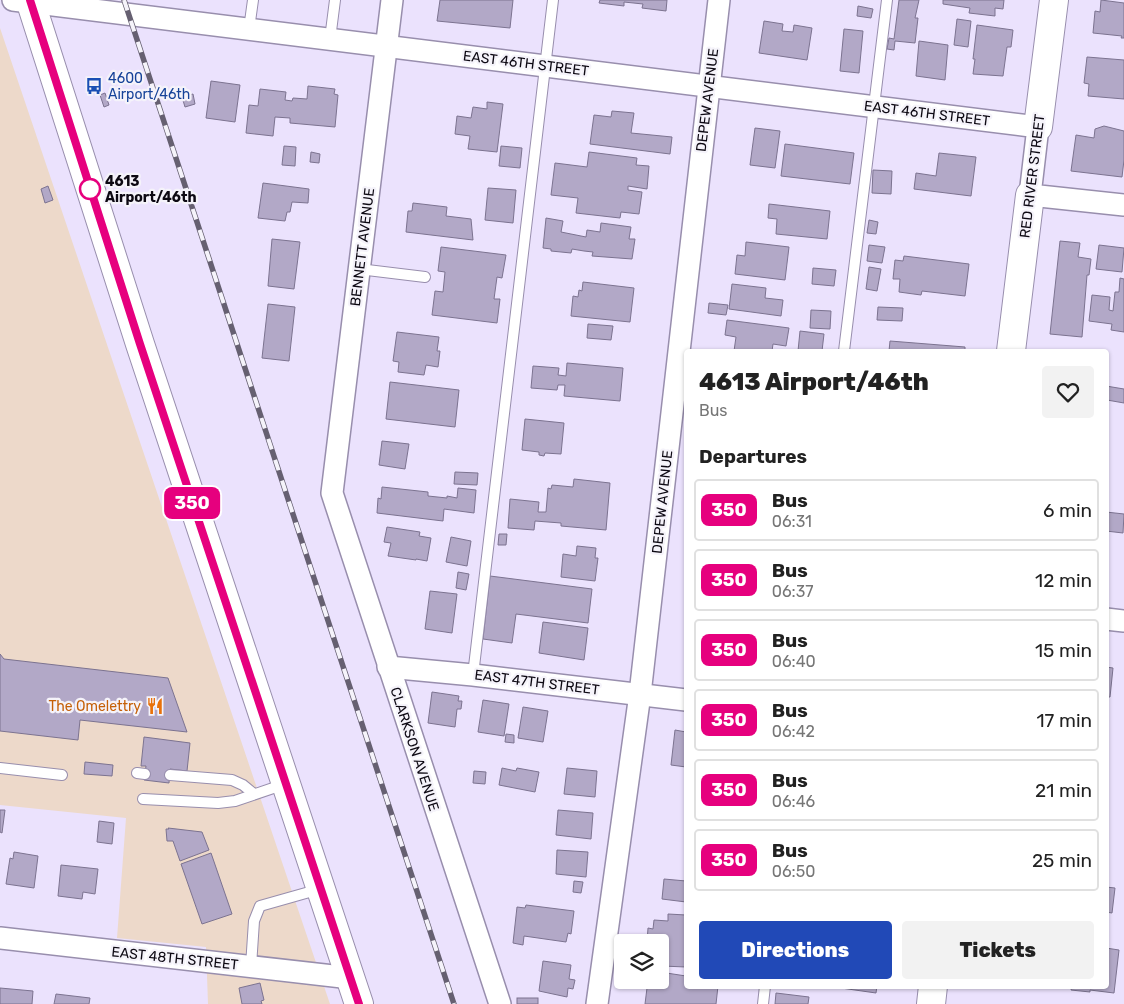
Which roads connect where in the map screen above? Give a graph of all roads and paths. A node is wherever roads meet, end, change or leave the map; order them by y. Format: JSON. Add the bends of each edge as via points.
{"nodes":[{"id":1,"x":253,"y":0,"type":"edge"},
{"id":2,"x":335,"y":0,"type":"edge"},
{"id":3,"x":392,"y":0,"type":"edge"},
{"id":4,"x":554,"y":0,"type":"edge"},
{"id":5,"x":719,"y":0,"type":"edge"},
{"id":6,"x":887,"y":0,"type":"edge"},
{"id":7,"x":1054,"y":0,"type":"edge"},
{"id":8,"x":24,"y":1,"type":"edge"},
{"id":9,"x":249,"y":29,"type":"junction"},
{"id":10,"x":330,"y":39,"type":"junction"},
{"id":11,"x":386,"y":46,"type":"junction"},
{"id":12,"x":546,"y":66,"type":"junction"},
{"id":13,"x":709,"y":86,"type":"junction"},
{"id":14,"x":874,"y":107,"type":"junction"},
{"id":15,"x":1038,"y":127,"type":"junction"},
{"id":16,"x":1030,"y":195,"type":"junction"},
{"id":17,"x":1124,"y":205,"type":"edge"},
{"id":18,"x":359,"y":269,"type":"junction"},
{"id":19,"x":425,"y":277,"type":"dead end"},
{"id":20,"x":844,"y":349,"type":"edge"},
{"id":21,"x":1011,"y":349,"type":"edge"},
{"id":22,"x":332,"y":493,"type":"joint"},
{"id":23,"x":1109,"y":619,"type":"edge"},
{"id":24,"x":1124,"y":621,"type":"edge"},
{"id":25,"x":388,"y":667,"type":"junction"},
{"id":26,"x":473,"y":675,"type":"junction"},
{"id":27,"x":640,"y":694,"type":"junction"},
{"id":28,"x":684,"y":700,"type":"edge"},
{"id":29,"x":0,"y":768,"type":"edge"},
{"id":30,"x":62,"y":775,"type":"dead end"},
{"id":31,"x":170,"y":776,"type":"dead end"},
{"id":32,"x":286,"y":784,"type":"junction"},
{"id":33,"x":254,"y":794,"type":"junction"},
{"id":34,"x":143,"y":799,"type":"dead end"},
{"id":35,"x":320,"y":889,"type":"junction"},
{"id":36,"x":0,"y":938,"type":"edge"},
{"id":37,"x":250,"y":966,"type":"junction"},
{"id":38,"x":351,"y":978,"type":"junction"},
{"id":39,"x":765,"y":989,"type":"edge"},
{"id":40,"x":933,"y":989,"type":"edge"},
{"id":41,"x":359,"y":1004,"type":"edge"},
{"id":42,"x":500,"y":1004,"type":"edge"},
{"id":43,"x":597,"y":1004,"type":"edge"},
{"id":44,"x":763,"y":1004,"type":"edge"},
{"id":45,"x":931,"y":1004,"type":"edge"}],
"edges":[{"from":1,"to":9,"type":"lane"},
{"from":2,"to":10,"type":"lane"},
{"from":3,"to":11,"type":"street","name":"BENNETT AVENUE"},
{"from":4,"to":12,"type":"lane"},
{"from":5,"to":13,"type":"street","name":"DEPEW AVENUE"},
{"from":6,"to":14,"type":"lane"},
{"from":7,"to":15,"type":"main road","name":"RED RIVER STREET"},
{"from":8,"to":9,"type":"street","name":"EAST 46TH STREET"},
{"from":8,"to":32,"type":"main road"},
{"from":9,"to":10,"type":"street","name":"EAST 46TH STREET"},
{"from":10,"to":11,"type":"street","name":"EAST 46TH STREET"},
{"from":11,"to":12,"type":"street","name":"EAST 46TH STREET"},
{"from":11,"to":18,"type":"street","name":"BENNETT AVENUE"},
{"from":12,"to":13,"type":"street","name":"EAST 46TH STREET"},
{"from":12,"to":26,"type":"lane"},
{"from":13,"to":14,"type":"street","name":"EAST 46TH STREET"},
{"from":13,"to":27,"type":"street","name":"DEPEW AVENUE"},
{"from":14,"to":15,"type":"street","name":"EAST 46TH STREET"},
{"from":14,"to":20,"type":"lane"},
{"from":15,"to":16,"type":"street","name":"RED RIVER STREET"},
{"from":16,"to":17,"type":"street"},
{"from":16,"to":21,"type":"main road","name":"RED RIVER STREET"},
{"from":18,"to":19,"type":"lane"},
{"from":18,"to":22,"type":"street","name":"BENNETT AVENUE"},
{"from":22,"to":25,"type":"street","name":"CLARKSON AVENUE"},
{"from":23,"to":24,"type":"street"},
{"from":25,"to":26,"type":"street","name":"EAST 47TH STREET"},
{"from":25,"to":42,"type":"street","name":"CLARKSON AVENUE"},
{"from":26,"to":27,"type":"street","name":"EAST 47TH STREET"},
{"from":27,"to":28,"type":"street","name":"EAST 47TH STREET"},
{"from":27,"to":43,"type":"street","name":"DEPEW AVENUE"},
{"from":29,"to":30,"type":"lane"},
{"from":31,"to":33,"type":"lane","via":[[232,780]]},
{"from":32,"to":33,"type":"lane"},
{"from":32,"to":35,"type":"main road"},
{"from":33,"to":34,"type":"lane","via":[[218,803]]},
{"from":35,"to":37,"type":"lane","via":[[260,906],[254,921]]},
{"from":35,"to":38,"type":"main road"},
{"from":36,"to":37,"type":"street","name":"EAST 48TH STREET"},
{"from":37,"to":38,"type":"street","name":"EAST 48TH STREET"},
{"from":38,"to":41,"type":"main road"},
{"from":39,"to":44,"type":"lane"},
{"from":40,"to":45,"type":"main road"}]}
